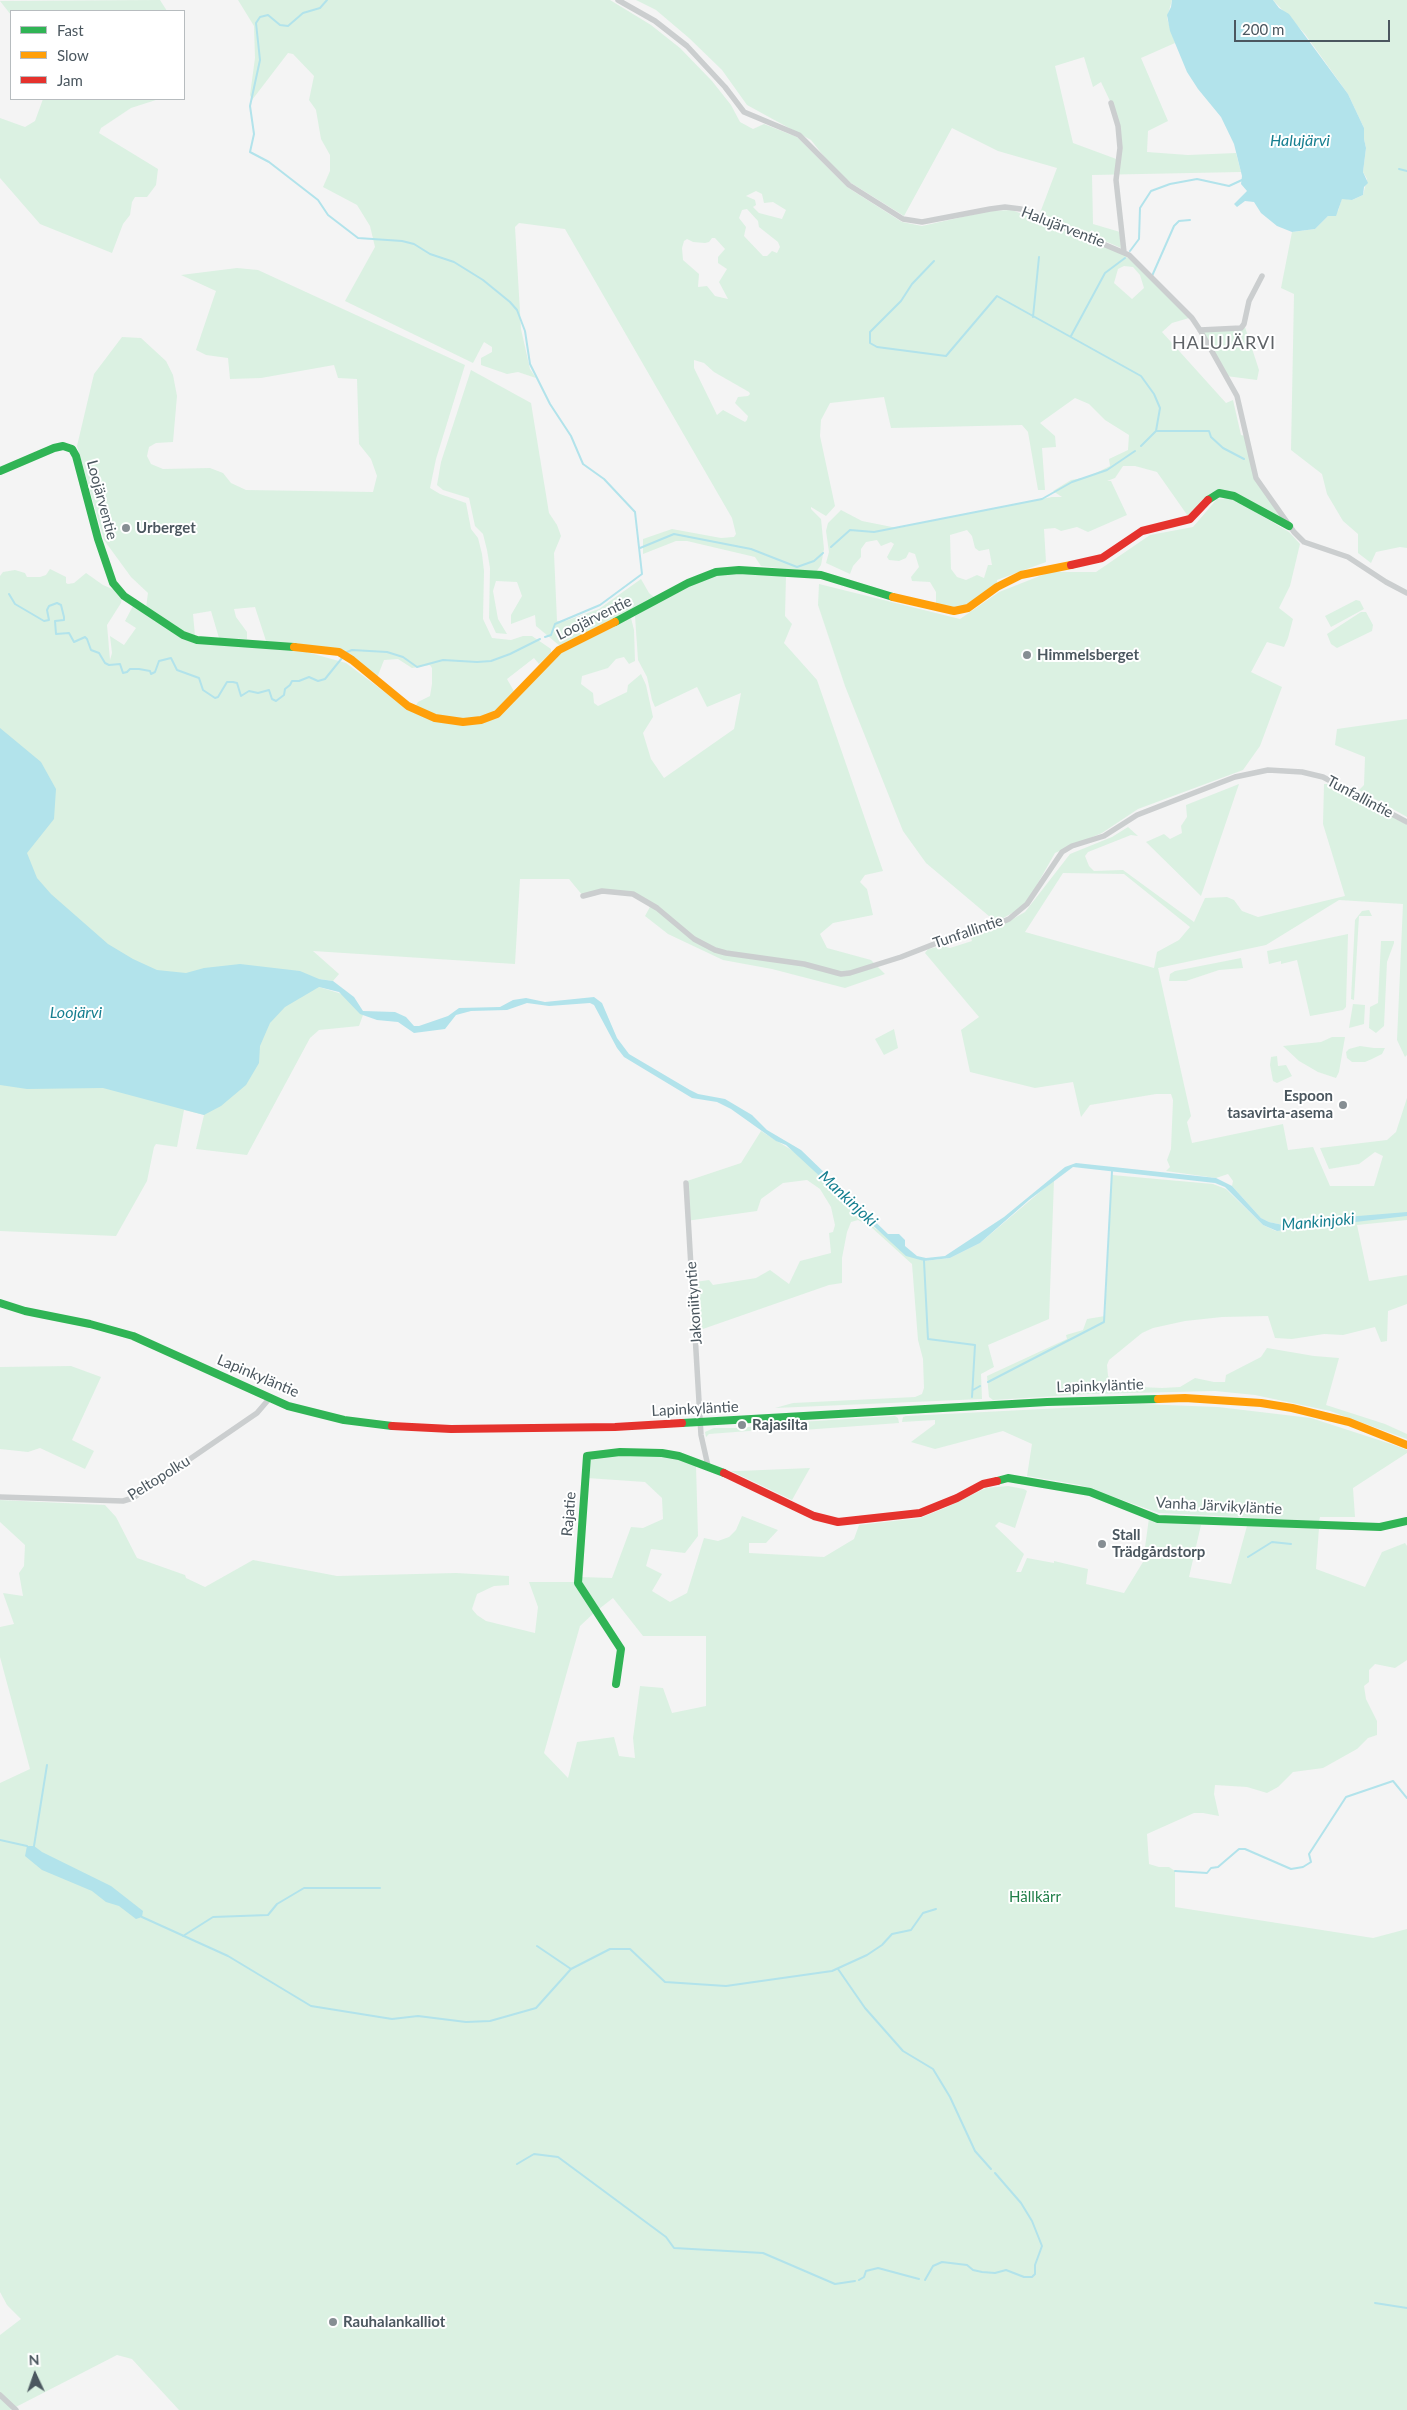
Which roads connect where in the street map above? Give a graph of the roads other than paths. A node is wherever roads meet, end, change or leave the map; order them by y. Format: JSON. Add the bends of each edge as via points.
{"nodes":[{"id":1,"x":618,"y":0,"type":"edge"},
{"id":2,"x":1111,"y":104,"type":"dead end"},
{"id":3,"x":1124,"y":252,"type":"junction"},
{"id":4,"x":1262,"y":276,"type":"dead end"},
{"id":5,"x":1200,"y":330,"type":"junction"},
{"id":6,"x":0,"y":471,"type":"edge"},
{"id":7,"x":1289,"y":526,"type":"junction"},
{"id":8,"x":1407,"y":592,"type":"edge"},
{"id":9,"x":1407,"y":822,"type":"edge"},
{"id":10,"x":583,"y":896,"type":"dead end"},
{"id":11,"x":686,"y":1183,"type":"dead end"},
{"id":12,"x":0,"y":1303,"type":"edge"},
{"id":13,"x":269,"y":1399,"type":"junction"},
{"id":14,"x":701,"y":1422,"type":"junction"},
{"id":15,"x":1407,"y":1444,"type":"edge"},
{"id":16,"x":708,"y":1466,"type":"junction"},
{"id":17,"x":0,"y":1496,"type":"edge"},
{"id":18,"x":1407,"y":1521,"type":"edge"},
{"id":19,"x":616,"y":1684,"type":"dead end"},
{"id":20,"x":0,"y":2395,"type":"edge"},
{"id":21,"x":16,"y":2410,"type":"edge"}],
"edges":[{"from":1,"to":3,"type":"street","name":"Halujärventie","via":[[655,21],[687,46],[744,112],[799,135],[849,185],[903,219],[922,222],[1005,207],[1021,209]]},
{"from":2,"to":3,"type":"street","via":[[1120,148],[1116,180]]},
{"from":3,"to":5,"type":"street","name":"Halujärventie","via":[[1152,276]]},
{"from":4,"to":5,"type":"street","via":[[1252,293],[1241,328]]},
{"from":5,"to":7,"type":"street","name":"Halujärventie","via":[[1236,396],[1256,478]]},
{"from":6,"to":7,"type":"street","name":"Loojärventie","via":[[54,448],[72,449],[113,583],[126,597],[183,635],[197,640],[339,652],[413,709],[435,718],[463,722],[497,714],[559,650],[631,616],[688,583],[716,572],[739,570],[821,576],[917,604],[954,611],[968,608],[1021,575],[1091,562],[1142,531],[1190,519],[1219,493],[1234,496]]},
{"from":7,"to":8,"type":"street","name":"Halujärventie","via":[[1304,542],[1348,557]]},
{"from":9,"to":10,"type":"street","name":"Tunfallintie","via":[[1323,777],[1268,770],[1236,777],[1137,815],[1104,836],[1062,852],[1027,904],[1009,919],[901,958],[841,974],[804,964],[715,950],[694,939],[657,908],[633,894],[602,891]]},
{"from":11,"to":14,"type":"street","name":"Jakoniityntie"},
{"from":12,"to":13,"type":"street","name":"Lapinkyläntie","via":[[133,1336]]},
{"from":13,"to":14,"type":"street","name":"Lapinkyläntie","via":[[344,1420],[424,1428],[527,1429]]},
{"from":13,"to":17,"type":"street","name":"Peltopolku","via":[[257,1413],[134,1498],[123,1501]]},
{"from":14,"to":15,"type":"street","name":"Lapinkyläntie","via":[[1185,1398],[1292,1408],[1349,1422]]},
{"from":14,"to":16,"type":"street"},
{"from":16,"to":18,"type":"street","name":"Vanha Järvikyläntie","via":[[814,1516],[838,1522],[920,1513],[983,1484],[1008,1478],[1090,1492],[1158,1518],[1380,1527]]},
{"from":16,"to":19,"type":"street","name":"Rajatie","via":[[662,1453],[620,1452],[587,1456],[578,1583],[621,1648]]},
{"from":20,"to":21,"type":"street"}]}
